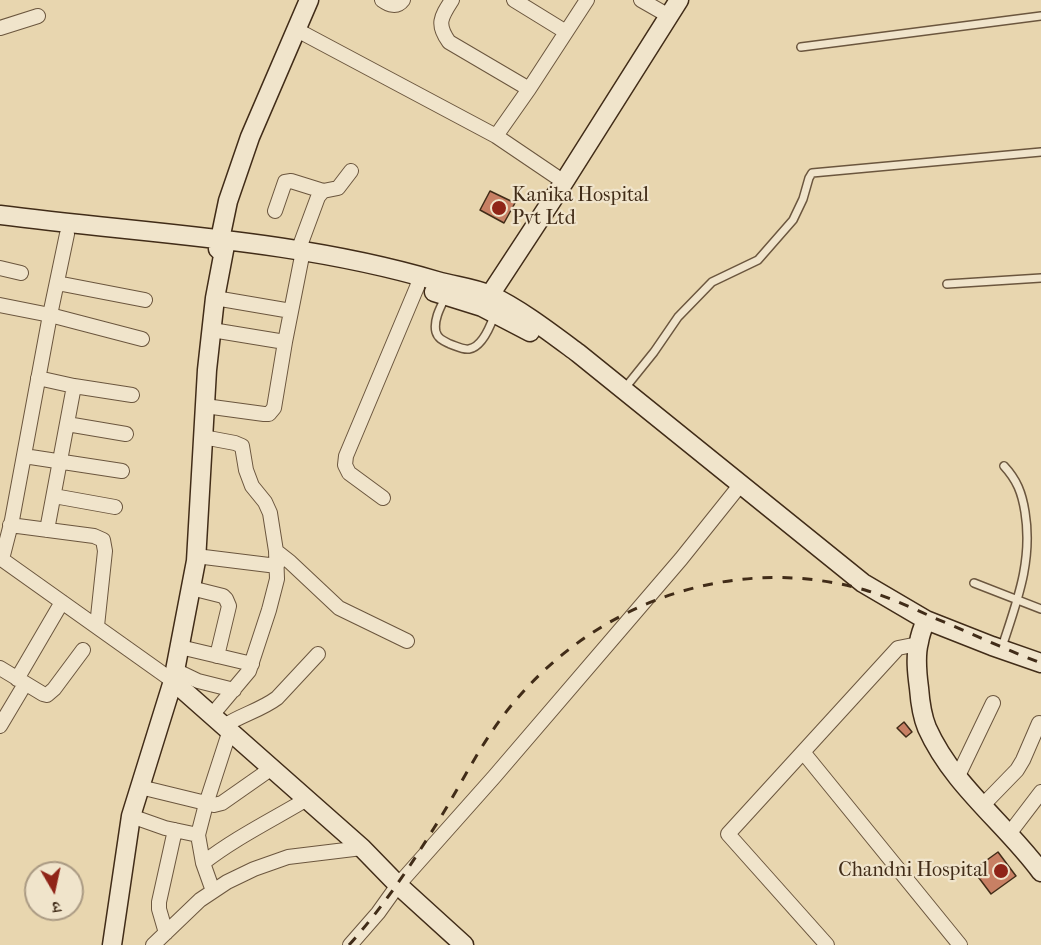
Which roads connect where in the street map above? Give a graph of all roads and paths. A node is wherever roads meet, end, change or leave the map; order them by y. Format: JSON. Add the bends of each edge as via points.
{"nodes":[{"id":1,"x":309,"y":0,"type":"edge"},
{"id":2,"x":381,"y":0,"type":"edge"},
{"id":3,"x":403,"y":0,"type":"edge"},
{"id":4,"x":452,"y":0,"type":"edge"},
{"id":5,"x":514,"y":0,"type":"edge"},
{"id":6,"x":587,"y":0,"type":"edge"},
{"id":7,"x":641,"y":0,"type":"edge"},
{"id":8,"x":674,"y":8,"type":"edge"},
{"id":9,"x":38,"y":16,"type":"dead end"},
{"id":10,"x":1041,"y":16,"type":"edge"},
{"id":11,"x":0,"y":28,"type":"edge"},
{"id":12,"x":297,"y":30,"type":"junction"},
{"id":13,"x":566,"y":32,"type":"junction"},
{"id":14,"x":801,"y":47,"type":"dead end"},
{"id":15,"x":529,"y":89,"type":"junction"},
{"id":16,"x":496,"y":136,"type":"junction"},
{"id":17,"x":1041,"y":152,"type":"edge"},
{"id":18,"x":351,"y":171,"type":"dead end"},
{"id":19,"x":564,"y":182,"type":"junction"},
{"id":20,"x":323,"y":191,"type":"junction"},
{"id":21,"x":275,"y":211,"type":"dead end"},
{"id":22,"x":0,"y":215,"type":"edge"},
{"id":23,"x":0,"y":225,"type":"edge"},
{"id":24,"x":68,"y":234,"type":"junction"},
{"id":25,"x":222,"y":244,"type":"junction"},
{"id":26,"x":300,"y":256,"type":"junction"},
{"id":27,"x":0,"y":268,"type":"edge"},
{"id":28,"x":21,"y":273,"type":"dead end"},
{"id":29,"x":1041,"y":278,"type":"edge"},
{"id":30,"x":419,"y":281,"type":"junction"},
{"id":31,"x":57,"y":283,"type":"junction"},
{"id":32,"x":947,"y":284,"type":"dead end"},
{"id":33,"x":446,"y":296,"type":"junction"},
{"id":34,"x":216,"y":298,"type":"junction"},
{"id":35,"x":145,"y":300,"type":"dead end"},
{"id":36,"x":0,"y":305,"type":"edge"},
{"id":37,"x":489,"y":305,"type":"junction"},
{"id":38,"x":291,"y":312,"type":"junction"},
{"id":39,"x":50,"y":315,"type":"junction"},
{"id":40,"x":212,"y":330,"type":"junction"},
{"id":41,"x":142,"y":339,"type":"dead end"},
{"id":42,"x":285,"y":342,"type":"junction"},
{"id":43,"x":38,"y":378,"type":"junction"},
{"id":44,"x":74,"y":386,"type":"junction"},
{"id":45,"x":624,"y":390,"type":"junction"},
{"id":46,"x":132,"y":395,"type":"dead end"},
{"id":47,"x":205,"y":406,"type":"junction"},
{"id":48,"x":636,"y":406,"type":"junction"},
{"id":49,"x":67,"y":424,"type":"junction"},
{"id":50,"x":126,"y":434,"type":"dead end"},
{"id":51,"x":203,"y":437,"type":"junction"},
{"id":52,"x":24,"y":456,"type":"junction"},
{"id":53,"x":61,"y":461,"type":"junction"},
{"id":54,"x":1004,"y":466,"type":"dead end"},
{"id":55,"x":122,"y":471,"type":"dead end"},
{"id":56,"x":737,"y":488,"type":"junction"},
{"id":57,"x":54,"y":496,"type":"junction"},
{"id":58,"x":383,"y":498,"type":"dead end"},
{"id":59,"x":115,"y":507,"type":"dead end"},
{"id":60,"x":10,"y":525,"type":"junction"},
{"id":61,"x":47,"y":530,"type":"junction"},
{"id":62,"x":276,"y":551,"type":"junction"},
{"id":63,"x":196,"y":556,"type":"junction"},
{"id":64,"x":1,"y":559,"type":"edge"},
{"id":65,"x":277,"y":566,"type":"junction"},
{"id":66,"x":974,"y":583,"type":"dead end"},
{"id":67,"x":191,"y":588,"type":"junction"},
{"id":68,"x":1018,"y":600,"type":"junction"},
{"id":69,"x":62,"y":602,"type":"junction"},
{"id":70,"x":1041,"y":609,"type":"edge"},
{"id":71,"x":96,"y":626,"type":"junction"},
{"id":72,"x":922,"y":631,"type":"junction"},
{"id":73,"x":407,"y":641,"type":"dead end"},
{"id":74,"x":180,"y":647,"type":"junction"},
{"id":75,"x":83,"y":650,"type":"dead end"},
{"id":76,"x":1001,"y":650,"type":"junction"},
{"id":77,"x":318,"y":654,"type":"dead end"},
{"id":78,"x":217,"y":656,"type":"junction"},
{"id":79,"x":1041,"y":663,"type":"edge"},
{"id":80,"x":252,"y":664,"type":"junction"},
{"id":81,"x":0,"y":668,"type":"edge"},
{"id":82,"x":1041,"y":672,"type":"edge"},
{"id":83,"x":174,"y":675,"type":"junction"},
{"id":84,"x":21,"y":681,"type":"junction"},
{"id":85,"x":234,"y":690,"type":"junction"},
{"id":86,"x":993,"y":703,"type":"dead end"},
{"id":87,"x":1039,"y":723,"type":"dead end"},
{"id":88,"x":222,"y":724,"type":"junction"},
{"id":89,"x":0,"y":726,"type":"edge"},
{"id":90,"x":803,"y":752,"type":"junction"},
{"id":91,"x":272,"y":768,"type":"junction"},
{"id":92,"x":957,"y":778,"type":"junction"},
{"id":93,"x":140,"y":787,"type":"junction"},
{"id":94,"x":1041,"y":792,"type":"edge"},
{"id":95,"x":307,"y":799,"type":"junction"},
{"id":96,"x":206,"y":804,"type":"junction"},
{"id":97,"x":982,"y":806,"type":"junction"},
{"id":98,"x":130,"y":816,"type":"junction"},
{"id":99,"x":175,"y":830,"type":"junction"},
{"id":100,"x":1010,"y":834,"type":"junction"},
{"id":101,"x":198,"y":835,"type":"junction"},
{"id":102,"x":362,"y":848,"type":"junction"},
{"id":103,"x":202,"y":863,"type":"junction"},
{"id":104,"x":1041,"y":872,"type":"edge"},
{"id":105,"x":398,"y":885,"type":"junction"},
{"id":106,"x":213,"y":891,"type":"junction"},
{"id":107,"x":166,"y":933,"type":"junction"},
{"id":108,"x":112,"y":945,"type":"edge"},
{"id":109,"x":153,"y":945,"type":"edge"},
{"id":110,"x":350,"y":945,"type":"edge"},
{"id":111,"x":464,"y":945,"type":"edge"},
{"id":112,"x":827,"y":945,"type":"edge"},
{"id":113,"x":960,"y":945,"type":"edge"}],
"edges":[{"from":1,"to":12,"type":"street"},
{"from":2,"to":3,"type":"street","via":[[394,6]]},
{"from":4,"to":15,"type":"street","via":[[441,21],[449,42]]},
{"from":5,"to":13,"type":"street"},
{"from":6,"to":13,"type":"street"},
{"from":7,"to":8,"type":"street"},
{"from":8,"to":19,"type":"street"},
{"from":9,"to":11,"type":"street"},
{"from":10,"to":14,"type":"lane"},
{"from":12,"to":16,"type":"street"},
{"from":12,"to":25,"type":"street","via":[[250,137],[228,201]]},
{"from":13,"to":15,"type":"street"},
{"from":15,"to":16,"type":"street"},
{"from":16,"to":19,"type":"street"},
{"from":17,"to":45,"type":"lane","via":[[812,173],[793,220],[758,260],[712,282],[678,317]]},
{"from":18,"to":20,"type":"street","via":[[338,188]]},
{"from":19,"to":37,"type":"street"},
{"from":20,"to":21,"type":"street","via":[[285,182]]},
{"from":20,"to":26,"type":"street","via":[[318,196]]},
{"from":22,"to":25,"type":"street"},
{"from":23,"to":24,"type":"street"},
{"from":24,"to":25,"type":"street"},
{"from":24,"to":31,"type":"street"},
{"from":25,"to":26,"type":"street"},
{"from":25,"to":34,"type":"street"},
{"from":26,"to":30,"type":"street","via":[[374,264]]},
{"from":26,"to":38,"type":"street"},
{"from":27,"to":28,"type":"street"},
{"from":29,"to":32,"type":"lane"},
{"from":30,"to":33,"type":"street"},
{"from":30,"to":37,"type":"street"},
{"from":30,"to":58,"type":"street","via":[[346,456],[349,473]]},
{"from":31,"to":35,"type":"street"},
{"from":31,"to":39,"type":"street"},
{"from":33,"to":37,"type":"street"},
{"from":33,"to":37,"type":"lane","via":[[436,331],[441,340],[460,348],[477,345],[489,332]]},
{"from":34,"to":38,"type":"street"},
{"from":34,"to":40,"type":"street"},
{"from":36,"to":39,"type":"street"},
{"from":37,"to":45,"type":"street","via":[[535,322]]},
{"from":37,"to":48,"type":"street"},
{"from":38,"to":42,"type":"street"},
{"from":39,"to":41,"type":"street"},
{"from":39,"to":43,"type":"street"},
{"from":40,"to":42,"type":"street"},
{"from":40,"to":47,"type":"street"},
{"from":42,"to":47,"type":"street","via":[[276,401],[269,414]]},
{"from":43,"to":44,"type":"street"},
{"from":43,"to":52,"type":"street"},
{"from":44,"to":46,"type":"street"},
{"from":44,"to":49,"type":"street"},
{"from":45,"to":48,"type":"street"},
{"from":47,"to":51,"type":"street"},
{"from":48,"to":56,"type":"street"},
{"from":49,"to":50,"type":"street"},
{"from":49,"to":53,"type":"street"},
{"from":51,"to":62,"type":"street","via":[[242,446],[252,486],[268,507]]},
{"from":51,"to":63,"type":"street"},
{"from":52,"to":53,"type":"street"},
{"from":52,"to":60,"type":"street"},
{"from":53,"to":55,"type":"street"},
{"from":53,"to":57,"type":"street"},
{"from":54,"to":68,"type":"lane","via":[[1018,484],[1027,530]]},
{"from":56,"to":72,"type":"street"},
{"from":56,"to":105,"type":"street","via":[[681,559]]},
{"from":57,"to":59,"type":"street"},
{"from":57,"to":61,"type":"street"},
{"from":60,"to":61,"type":"street"},
{"from":60,"to":64,"type":"street"},
{"from":61,"to":71,"type":"street","via":[[103,540]]},
{"from":62,"to":65,"type":"street"},
{"from":62,"to":73,"type":"street","via":[[339,608]]},
{"from":63,"to":65,"type":"street"},
{"from":63,"to":67,"type":"street"},
{"from":64,"to":69,"type":"street"},
{"from":65,"to":80,"type":"street","via":[[274,592]]},
{"from":66,"to":68,"type":"lane"},
{"from":67,"to":74,"type":"street"},
{"from":67,"to":78,"type":"street","via":[[223,596],[228,602]]},
{"from":68,"to":70,"type":"lane"},
{"from":68,"to":76,"type":"lane"},
{"from":69,"to":71,"type":"street"},
{"from":69,"to":84,"type":"street"},
{"from":71,"to":83,"type":"street"},
{"from":72,"to":76,"type":"street"},
{"from":72,"to":82,"type":"street"},
{"from":72,"to":90,"type":"street","via":[[898,648]]},
{"from":72,"to":92,"type":"street","via":[[917,673],[926,727]]},
{"from":74,"to":78,"type":"street"},
{"from":74,"to":83,"type":"street"},
{"from":75,"to":84,"type":"street","via":[[47,695]]},
{"from":76,"to":79,"type":"street"},
{"from":77,"to":88,"type":"street","via":[[271,703]]},
{"from":78,"to":80,"type":"street"},
{"from":80,"to":85,"type":"street"},
{"from":81,"to":84,"type":"street"},
{"from":83,"to":85,"type":"street"},
{"from":83,"to":88,"type":"street"},
{"from":83,"to":93,"type":"street"},
{"from":84,"to":89,"type":"street"},
{"from":85,"to":88,"type":"street"},
{"from":86,"to":92,"type":"street"},
{"from":87,"to":97,"type":"street","via":[[1017,771]]},
{"from":88,"to":91,"type":"street"},
{"from":88,"to":96,"type":"street"},
{"from":90,"to":112,"type":"street","via":[[728,834]]},
{"from":90,"to":113,"type":"street"},
{"from":91,"to":95,"type":"street"},
{"from":91,"to":96,"type":"street","via":[[222,802]]},
{"from":92,"to":97,"type":"street"},
{"from":93,"to":96,"type":"street"},
{"from":93,"to":98,"type":"street"},
{"from":94,"to":100,"type":"street"},
{"from":95,"to":102,"type":"street"},
{"from":95,"to":103,"type":"street"},
{"from":96,"to":101,"type":"street"},
{"from":97,"to":100,"type":"street"},
{"from":98,"to":99,"type":"street"},
{"from":98,"to":108,"type":"street"},
{"from":99,"to":101,"type":"street"},
{"from":99,"to":107,"type":"street","via":[[159,902]]},
{"from":100,"to":104,"type":"street"},
{"from":101,"to":103,"type":"street"},
{"from":102,"to":105,"type":"street"},
{"from":102,"to":106,"type":"street","via":[[288,857],[254,869]]},
{"from":103,"to":106,"type":"street"},
{"from":105,"to":110,"type":"street"},
{"from":105,"to":111,"type":"street"},
{"from":106,"to":107,"type":"street"},
{"from":107,"to":109,"type":"street"}]}
